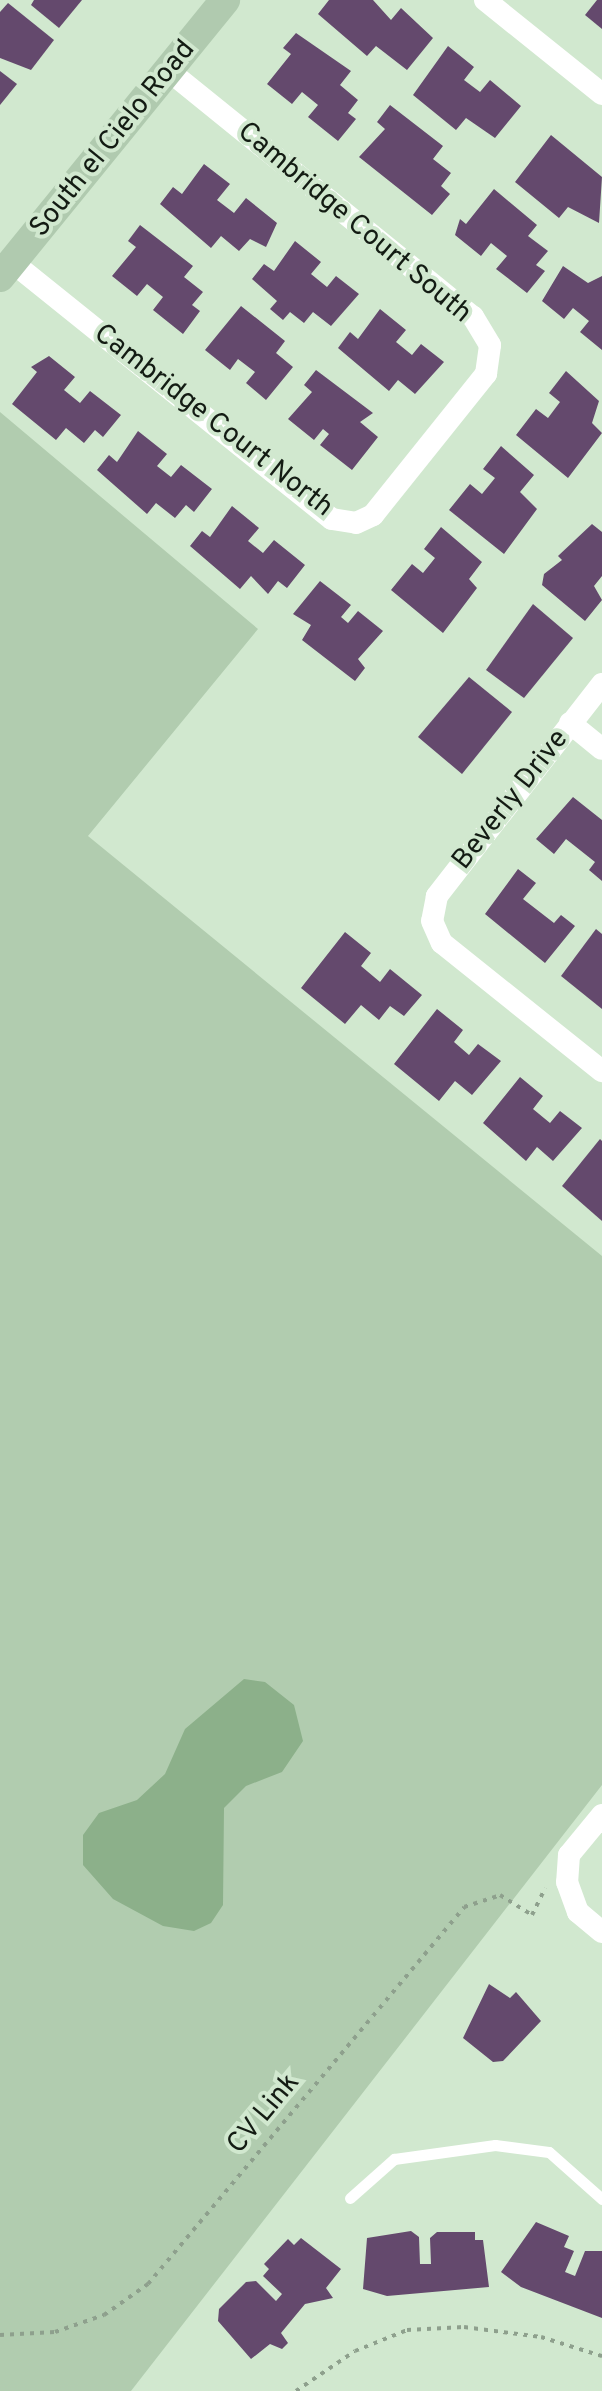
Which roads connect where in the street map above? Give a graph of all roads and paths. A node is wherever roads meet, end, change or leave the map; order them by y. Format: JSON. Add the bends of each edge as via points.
{"nodes":[{"id":1,"x":225,"y":0,"type":"edge"},
{"id":2,"x":485,"y":0,"type":"edge"},
{"id":3,"x":169,"y":71,"type":"junction"},
{"id":4,"x":602,"y":94,"type":"edge"},
{"id":5,"x":6,"y":269,"type":"edge"},
{"id":6,"x":441,"y":432,"type":"joint"},
{"id":7,"x":602,"y":684,"type":"edge"},
{"id":8,"x":570,"y":723,"type":"junction"},
{"id":9,"x":602,"y":749,"type":"edge"},
{"id":10,"x":602,"y":1071,"type":"edge"},
{"id":11,"x":602,"y":1815,"type":"edge"},
{"id":12,"x":532,"y":1915,"type":"dead end"},
{"id":13,"x":602,"y":1932,"type":"edge"},
{"id":14,"x":350,"y":2198,"type":"dead end"},
{"id":15,"x":602,"y":2199,"type":"edge"},
{"id":16,"x":0,"y":2335,"type":"edge"},
{"id":17,"x":602,"y":2356,"type":"edge"},
{"id":18,"x":296,"y":2391,"type":"edge"}],
"edges":[{"from":1,"to":3,"type":"street","name":"South el Cielo Road"},
{"from":2,"to":4,"type":"street"},
{"from":3,"to":5,"type":"street","name":"South el Cielo Road"},
{"from":3,"to":6,"type":"street","name":"Cambridge Court South","via":[[473,317],[490,345],[486,374]]},
{"from":5,"to":6,"type":"street","name":"Cambridge Court North","via":[[332,519],[356,523],[373,515]]},
{"from":7,"to":8,"type":"street","name":"Beverly Drive"},
{"from":8,"to":9,"type":"street"},
{"from":8,"to":10,"type":"street","name":"Beverly Drive","via":[[437,896],[432,921],[442,943]]},
{"from":11,"to":13,"type":"street","via":[[569,1855],[567,1882],[578,1912]]},
{"from":12,"to":16,"type":"path","name":"CV Link","via":[[500,1895],[464,1907],[148,2284],[104,2315],[55,2332]]},
{"from":14,"to":15,"type":"lane","via":[[394,2159],[495,2145],[549,2152]]},
{"from":17,"to":18,"type":"path","via":[[526,2335],[464,2327],[407,2330],[355,2351]]}]}
